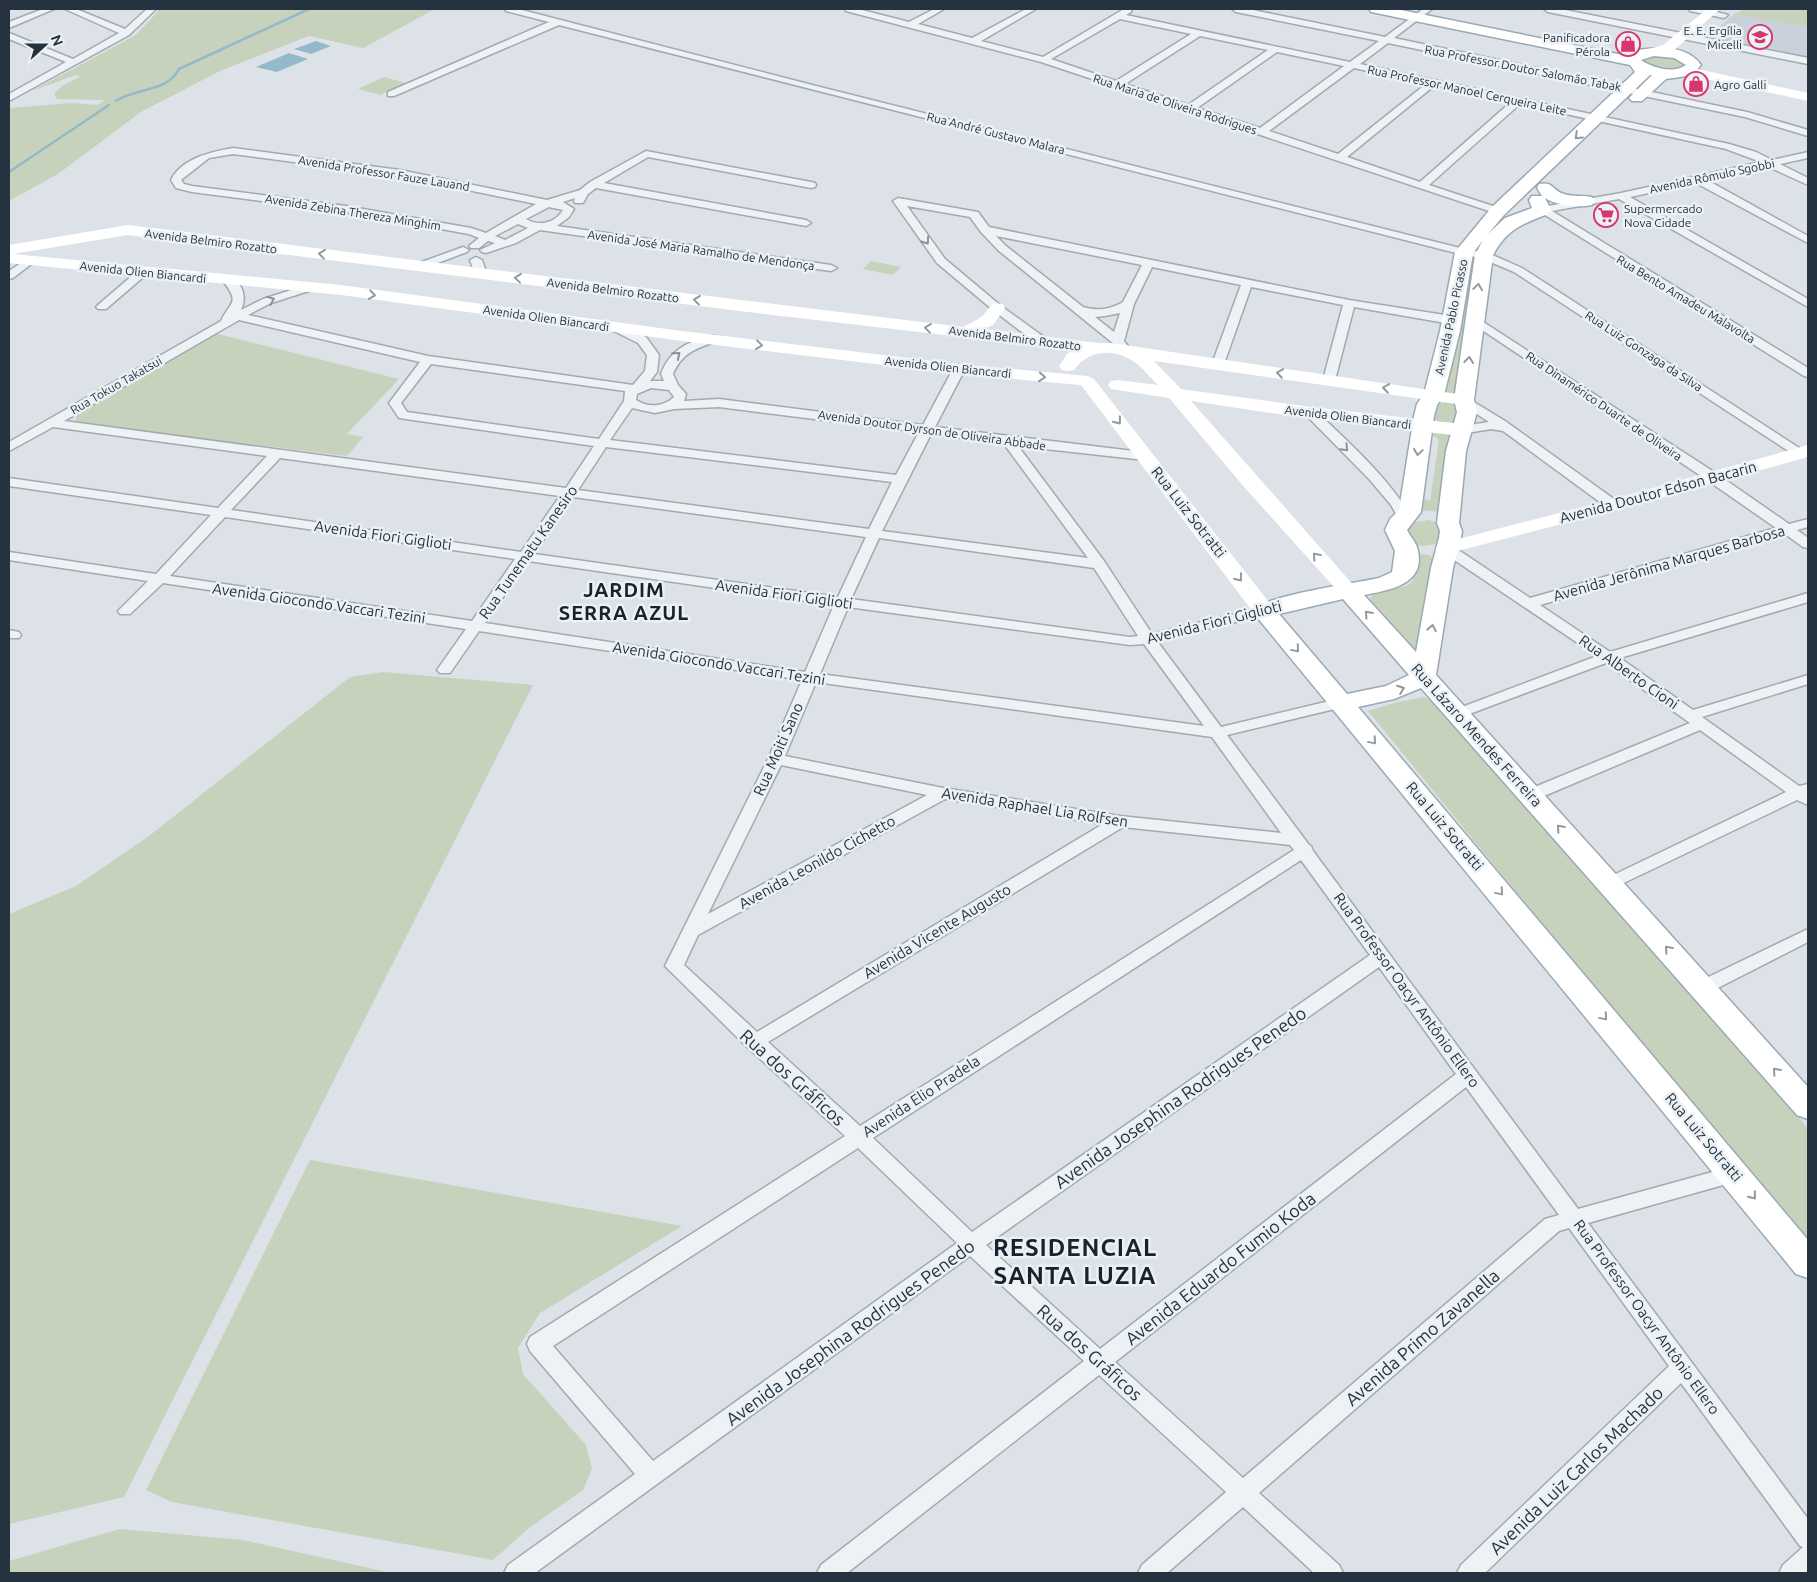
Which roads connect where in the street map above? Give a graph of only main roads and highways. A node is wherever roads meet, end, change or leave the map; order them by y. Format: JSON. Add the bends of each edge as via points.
{"nodes":[{"id":1,"x":1376,"y":9,"type":"edge"},
{"id":2,"x":1400,"y":9,"type":"edge"},
{"id":3,"x":1422,"y":13,"type":"edge"},
{"id":4,"x":1637,"y":61,"type":"junction"},
{"id":5,"x":1685,"y":67,"type":"junction"},
{"id":6,"x":1635,"y":90,"type":"junction"},
{"id":7,"x":1512,"y":199,"type":"junction"},
{"id":8,"x":1586,"y":201,"type":"road end"},
{"id":9,"x":1538,"y":204,"type":"junction"},
{"id":10,"x":1498,"y":211,"type":"junction"},
{"id":11,"x":1474,"y":254,"type":"junction"},
{"id":12,"x":1408,"y":515,"type":"junction"},
{"id":13,"x":1448,"y":523,"type":"junction"},
{"id":14,"x":1405,"y":544,"type":"junction"},
{"id":15,"x":1446,"y":548,"type":"junction"},
{"id":16,"x":1349,"y":592,"type":"junction"},
{"id":17,"x":1264,"y":611,"type":"joint"},
{"id":18,"x":1424,"y":676,"type":"junction"},
{"id":19,"x":1342,"y":703,"type":"junction"},
{"id":20,"x":1806,"y":1101,"type":"edge"},
{"id":21,"x":1808,"y":1264,"type":"edge"}],
"edges":[{"from":1,"to":3,"type":"main road"},
{"from":2,"to":3,"type":"main road"},
{"from":3,"to":4,"type":"main road"},
{"from":4,"to":5,"type":"main road","via":[[1653,71]]},
{"from":4,"to":5,"type":"main road","via":[[1654,52],[1672,53]]},
{"from":4,"to":6,"type":"main road","name":"Avenida Pablo Picasso","via":[[1644,72]]},
{"from":5,"to":6,"type":"main road","name":"Avenida Pablo Picasso","via":[[1661,75]]},
{"from":6,"to":7,"type":"main road","name":"Avenida Pablo Picasso","one_way":true,"via":[[1597,117]]},
{"from":6,"to":9,"type":"main road","name":"Avenida Pablo Picasso","via":[[1614,120]]},
{"from":7,"to":9,"type":"main road"},
{"from":7,"to":10,"type":"main road","name":"Avenida Pablo Picasso"},
{"from":8,"to":9,"type":"main road","via":[[1563,200],[1548,193]]},
{"from":9,"to":10,"type":"main road"},
{"from":9,"to":11,"type":"main road","name":"Avenida Pablo Picasso"},
{"from":10,"to":11,"type":"main road","name":"Avenida Pablo Picasso"},
{"from":11,"to":12,"type":"main road","name":"Avenida Pablo Picasso","one_way":true,"via":[[1451,320],[1434,395],[1427,404]]},
{"from":13,"to":11,"type":"main road","name":"Avenida Pablo Picasso","one_way":true,"via":[[1456,451],[1467,412],[1464,400],[1474,320]]},
{"from":12,"to":13,"type":"main road","via":[[1437,517]]},
{"from":12,"to":14,"type":"main road","name":"Avenida Pablo Picasso","via":[[1396,530]]},
{"from":13,"to":15,"type":"main road","name":"Avenida Pablo Picasso","via":[[1451,531]]},
{"from":14,"to":15,"type":"main road","via":[[1435,550]]},
{"from":14,"to":16,"type":"main road","name":"Avenida Pablo Picasso","via":[[1407,557],[1400,577]]},
{"from":18,"to":15,"type":"main road","name":"Avenida Pablo Picasso","one_way":true},
{"from":16,"to":17,"type":"main road","name":"Avenida Fiori Giglioti"},
{"from":18,"to":16,"type":"main road","name":"Rua Lázaro Mendes Ferreira","one_way":true},
{"from":17,"to":19,"type":"main road","name":"Rua Luiz Sotratti","one_way":true},
{"from":19,"to":18,"type":"main road","name":"Avenida Giocondo Vaccari Tezini","one_way":true,"via":[[1390,693],[1408,687]]},
{"from":20,"to":18,"type":"main road","name":"Rua Lázaro Mendes Ferreira","one_way":true},
{"from":19,"to":21,"type":"main road","name":"Rua Luiz Sotratti","one_way":true}]}
